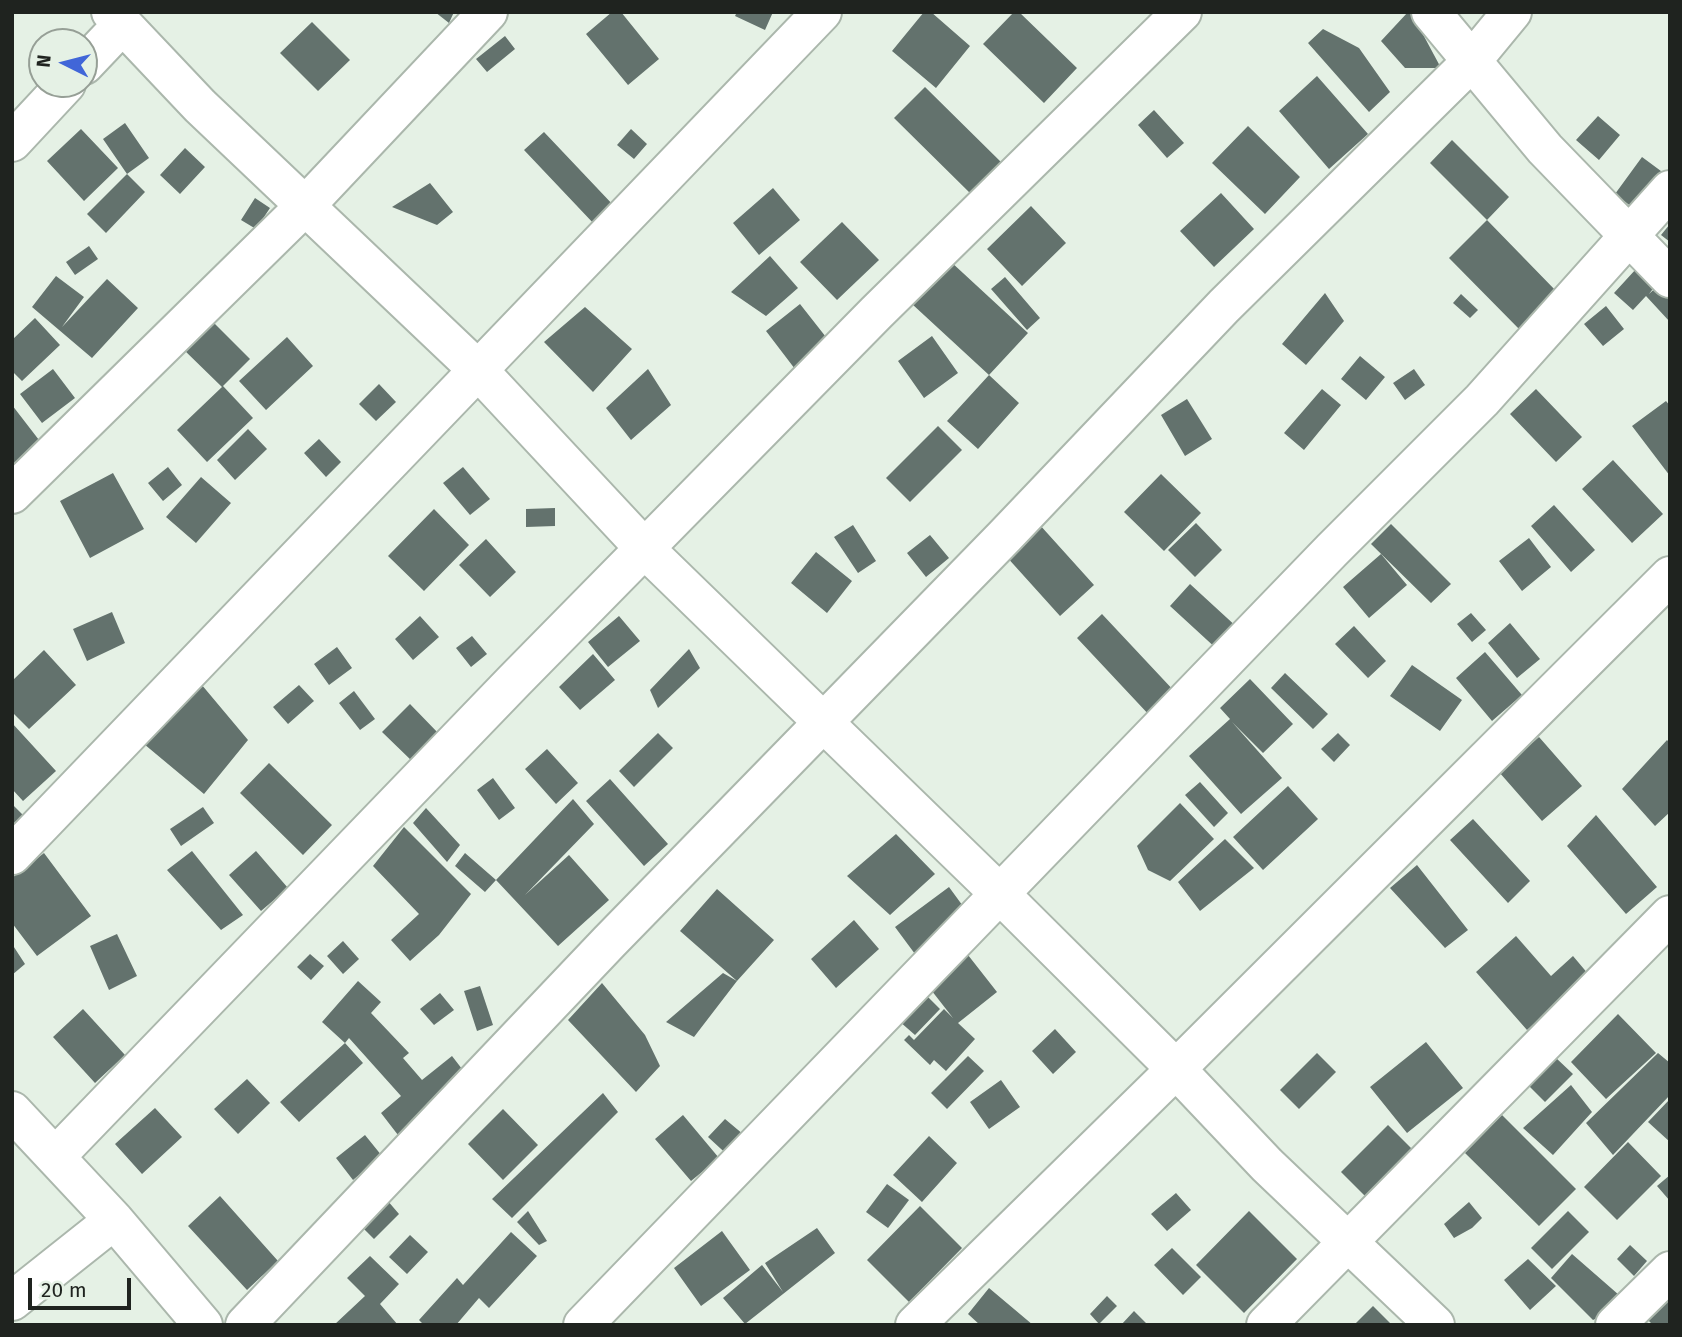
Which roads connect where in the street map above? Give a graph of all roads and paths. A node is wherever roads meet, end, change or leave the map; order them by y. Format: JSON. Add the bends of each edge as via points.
{"nodes":[{"id":1,"x":488,"y":12,"type":"edge"},
{"id":2,"x":822,"y":12,"type":"edge"},
{"id":3,"x":1182,"y":12,"type":"edge"},
{"id":4,"x":1431,"y":12,"type":"edge"},
{"id":5,"x":1511,"y":12,"type":"edge"},
{"id":6,"x":116,"y":18,"type":"edge"},
{"id":7,"x":98,"y":44,"type":"edge"},
{"id":8,"x":1470,"y":63,"type":"junction"},
{"id":9,"x":53,"y":98,"type":"edge"},
{"id":10,"x":12,"y":142,"type":"edge"},
{"id":11,"x":1670,"y":190,"type":"edge"},
{"id":12,"x":305,"y":206,"type":"junction"},
{"id":13,"x":1627,"y":236,"type":"junction"},
{"id":14,"x":1670,"y":278,"type":"edge"},
{"id":15,"x":478,"y":370,"type":"junction"},
{"id":16,"x":12,"y":494,"type":"edge"},
{"id":17,"x":645,"y":549,"type":"junction"},
{"id":18,"x":1670,"y":576,"type":"edge"},
{"id":19,"x":824,"y":722,"type":"junction"},
{"id":20,"x":12,"y":855,"type":"edge"},
{"id":21,"x":1000,"y":894,"type":"junction"},
{"id":22,"x":1670,"y":915,"type":"edge"},
{"id":23,"x":1176,"y":1069,"type":"junction"},
{"id":24,"x":12,"y":1111,"type":"edge"},
{"id":25,"x":55,"y":1157,"type":"junction"},
{"id":26,"x":114,"y":1220,"type":"junction"},
{"id":27,"x":1348,"y":1241,"type":"junction"},
{"id":28,"x":1670,"y":1271,"type":"edge"},
{"id":29,"x":12,"y":1301,"type":"edge"},
{"id":30,"x":203,"y":1325,"type":"edge"},
{"id":31,"x":245,"y":1325,"type":"edge"},
{"id":32,"x":583,"y":1325,"type":"edge"},
{"id":33,"x":915,"y":1325,"type":"edge"},
{"id":34,"x":1266,"y":1325,"type":"edge"},
{"id":35,"x":1435,"y":1325,"type":"edge"},
{"id":36,"x":1615,"y":1325,"type":"edge"}],
"edges":[{"from":1,"to":12,"type":"street"},
{"from":2,"to":15,"type":"street"},
{"from":3,"to":17,"type":"street","via":[[885,304]]},
{"from":4,"to":8,"type":"street"},
{"from":5,"to":8,"type":"street"},
{"from":6,"to":7,"type":"street"},
{"from":6,"to":12,"type":"street"},
{"from":8,"to":13,"type":"street"},
{"from":8,"to":19,"type":"street","via":[[1223,306]]},
{"from":9,"to":10,"type":"street"},
{"from":11,"to":13,"type":"street"},
{"from":12,"to":15,"type":"street"},
{"from":12,"to":16,"type":"street"},
{"from":13,"to":14,"type":"street"},
{"from":13,"to":21,"type":"street","via":[[1482,400]]},
{"from":15,"to":17,"type":"street"},
{"from":15,"to":20,"type":"street"},
{"from":17,"to":19,"type":"street"},
{"from":17,"to":25,"type":"street"},
{"from":18,"to":23,"type":"street"},
{"from":19,"to":21,"type":"street"},
{"from":19,"to":31,"type":"street"},
{"from":21,"to":23,"type":"street"},
{"from":21,"to":32,"type":"street"},
{"from":22,"to":27,"type":"street"},
{"from":23,"to":27,"type":"street","via":[[1267,1165]]},
{"from":23,"to":33,"type":"street"},
{"from":24,"to":25,"type":"street"},
{"from":25,"to":26,"type":"street"},
{"from":26,"to":29,"type":"street"},
{"from":26,"to":30,"type":"street"},
{"from":27,"to":34,"type":"street"},
{"from":27,"to":35,"type":"street"},
{"from":28,"to":36,"type":"street"}]}
